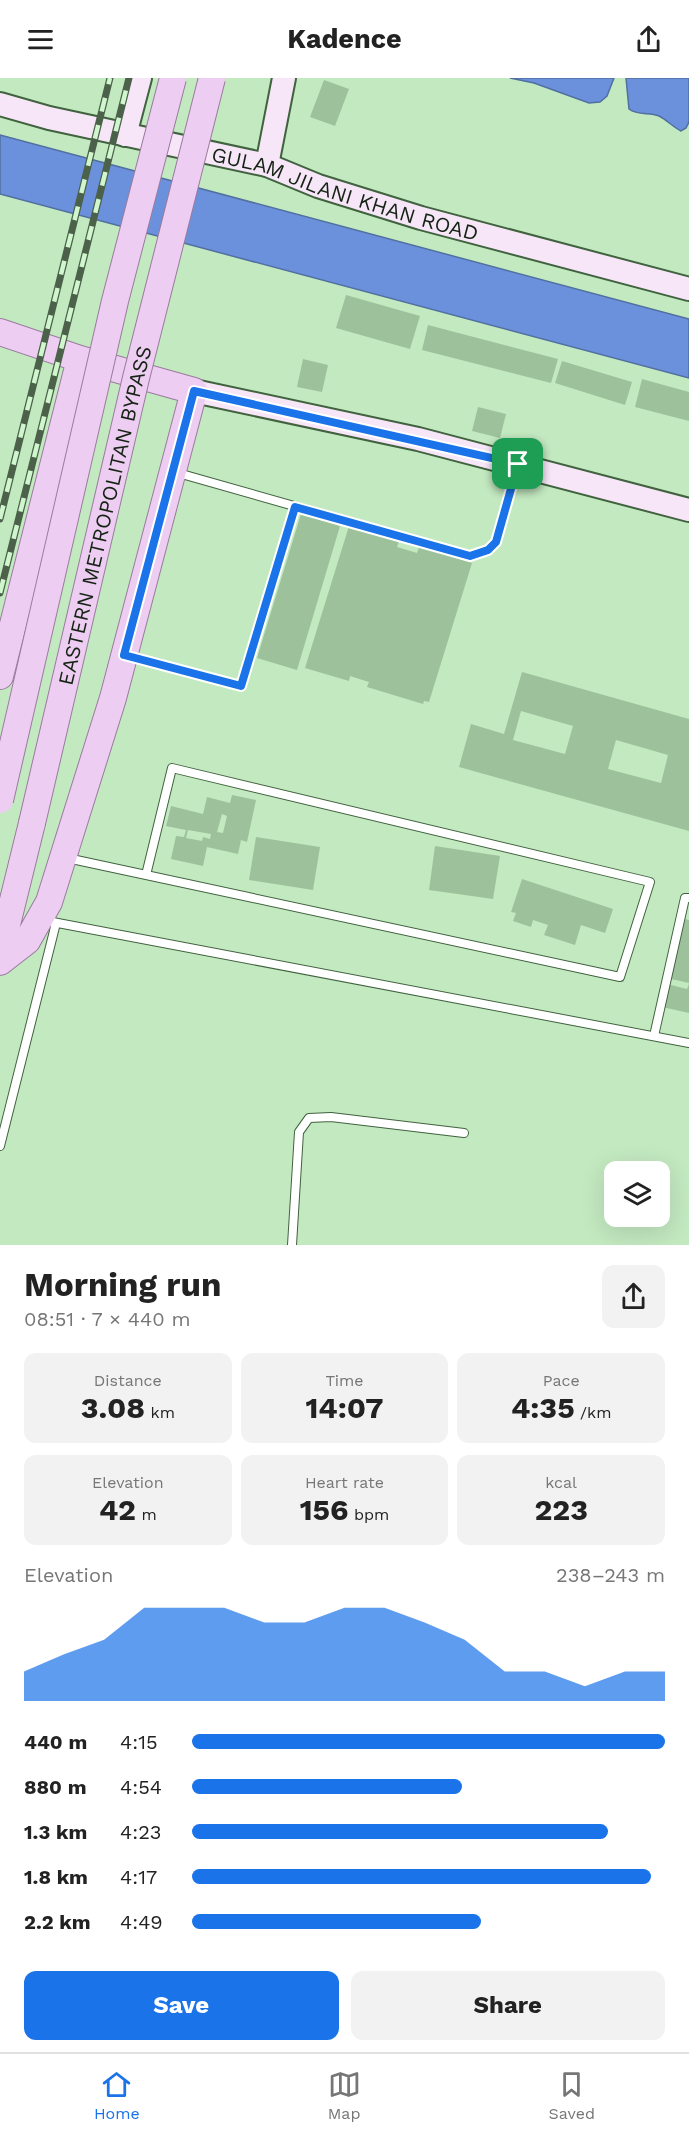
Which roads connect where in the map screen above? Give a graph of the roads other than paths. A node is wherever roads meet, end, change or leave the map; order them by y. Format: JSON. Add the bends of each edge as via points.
{"nodes":[{"id":1,"x":140,"y":78,"type":"edge"},
{"id":2,"x":173,"y":78,"type":"edge"},
{"id":3,"x":212,"y":78,"type":"edge"},
{"id":4,"x":284,"y":78,"type":"edge"},
{"id":5,"x":0,"y":104,"type":"edge"},
{"id":6,"x":125,"y":135,"type":"junction"},
{"id":7,"x":267,"y":165,"type":"junction"},
{"id":8,"x":689,"y":289,"type":"edge"},
{"id":9,"x":0,"y":332,"type":"edge"},
{"id":10,"x":80,"y":359,"type":"junction"},
{"id":11,"x":194,"y":391,"type":"junction"},
{"id":12,"x":518,"y":464,"type":"junction"},
{"id":13,"x":171,"y":471,"type":"junction"},
{"id":14,"x":295,"y":507,"type":"junction"},
{"id":15,"x":689,"y":510,"type":"edge"},
{"id":16,"x":124,"y":655,"type":"junction"},
{"id":17,"x":0,"y":676,"type":"edge"},
{"id":18,"x":0,"y":800,"type":"edge"},
{"id":19,"x":63,"y":857,"type":"junction"},
{"id":20,"x":146,"y":875,"type":"junction"},
{"id":21,"x":689,"y":898,"type":"edge"},
{"id":22,"x":48,"y":921,"type":"junction"},
{"id":23,"x":0,"y":953,"type":"edge"},
{"id":24,"x":0,"y":962,"type":"edge"},
{"id":25,"x":654,"y":1036,"type":"junction"},
{"id":26,"x":689,"y":1043,"type":"edge"},
{"id":27,"x":464,"y":1133,"type":"dead end"},
{"id":28,"x":0,"y":1146,"type":"edge"},
{"id":29,"x":292,"y":1245,"type":"edge"}],
"edges":[{"from":1,"to":6,"type":"street"},
{"from":2,"to":18,"type":"main road","bridge":true,"via":[[115,301]]},
{"from":3,"to":23,"type":"main road","name":"EASTERN METROPOLITAN BYPASS","bridge":true,"via":[[136,378]]},
{"from":4,"to":7,"type":"street"},
{"from":5,"to":6,"type":"street","name":"GULAM JILANI KHAN ROAD"},
{"from":6,"to":7,"type":"street","name":"GULAM JILANI KHAN ROAD"},
{"from":7,"to":8,"type":"street","name":"GULAM JILANI KHAN ROAD","via":[[318,186],[421,218]]},
{"from":9,"to":10,"type":"main road"},
{"from":10,"to":11,"type":"main road"},
{"from":10,"to":17,"type":"main road"},
{"from":11,"to":12,"type":"street"},
{"from":11,"to":13,"type":"main road"},
{"from":12,"to":14,"type":"lane","via":[[496,542],[488,550],[470,556]]},
{"from":12,"to":15,"type":"street"},
{"from":13,"to":14,"type":"lane"},
{"from":13,"to":16,"type":"main road"},
{"from":14,"to":16,"type":"lane","via":[[241,686]]},
{"from":16,"to":19,"type":"main road"},
{"from":19,"to":20,"type":"lane"},
{"from":19,"to":22,"type":"main road","via":[[49,902]]},
{"from":20,"to":20,"type":"lane","via":[[620,977],[650,882],[172,768]]},
{"from":21,"to":25,"type":"lane","via":[[685,898]]},
{"from":22,"to":24,"type":"main road"},
{"from":22,"to":25,"type":"lane"},
{"from":22,"to":28,"type":"lane"},
{"from":25,"to":26,"type":"lane"},
{"from":27,"to":29,"type":"lane","via":[[331,1117],[309,1118],[299,1132]]}]}
